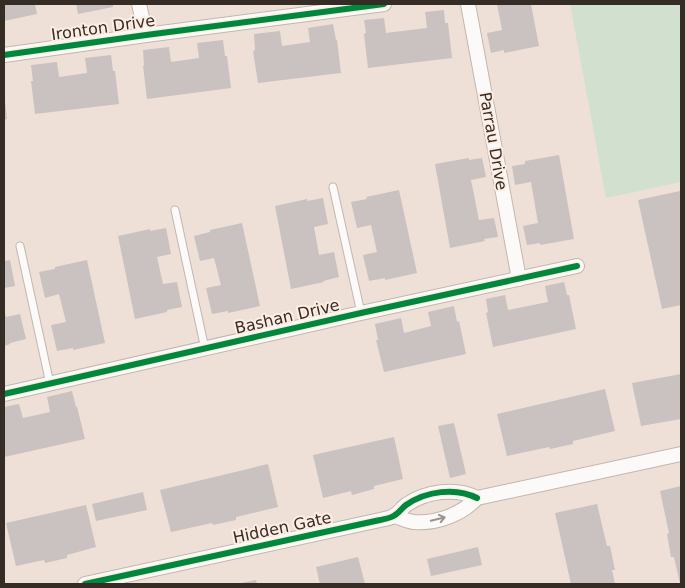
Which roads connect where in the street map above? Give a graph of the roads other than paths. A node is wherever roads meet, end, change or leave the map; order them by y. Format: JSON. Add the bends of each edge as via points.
{"nodes":[{"id":1,"x":139,"y":4,"type":"edge"},
{"id":2,"x":384,"y":4,"type":"edge"},
{"id":3,"x":468,"y":4,"type":"edge"},
{"id":4,"x":307,"y":9,"type":"edge"},
{"id":5,"x":146,"y":35,"type":"junction"},
{"id":6,"x":4,"y":55,"type":"edge"},
{"id":7,"x":333,"y":187,"type":"dead end"},
{"id":8,"x":175,"y":210,"type":"dead end"},
{"id":9,"x":20,"y":246,"type":"dead end"},
{"id":10,"x":577,"y":266,"type":"dead end"},
{"id":11,"x":519,"y":278,"type":"junction"},
{"id":12,"x":361,"y":313,"type":"junction"},
{"id":13,"x":205,"y":348,"type":"junction"},
{"id":14,"x":50,"y":384,"type":"junction"},
{"id":15,"x":4,"y":394,"type":"edge"},
{"id":16,"x":681,"y":454,"type":"edge"},
{"id":17,"x":477,"y":498,"type":"junction"},
{"id":18,"x":395,"y":516,"type":"junction"},
{"id":19,"x":85,"y":584,"type":"edge"}],
"edges":[{"from":1,"to":5,"type":"street"},
{"from":2,"to":4,"type":"street","name":"Ironton Drive"},
{"from":3,"to":11,"type":"street","name":"Parrau Drive"},
{"from":4,"to":5,"type":"street","name":"Ironton Drive"},
{"from":5,"to":6,"type":"street","name":"Ironton Drive"},
{"from":7,"to":12,"type":"lane"},
{"from":8,"to":13,"type":"lane"},
{"from":9,"to":14,"type":"lane"},
{"from":10,"to":11,"type":"street","name":"Bashan Drive"},
{"from":11,"to":12,"type":"street","name":"Bashan Drive"},
{"from":12,"to":13,"type":"street","name":"Bashan Drive"},
{"from":13,"to":14,"type":"street","name":"Bashan Drive"},
{"from":14,"to":15,"type":"street","name":"Bashan Drive"},
{"from":16,"to":17,"type":"street","name":"Hidden Gate"},
{"from":18,"to":17,"type":"street","name":"Hidden Gate","one_way":true,"via":[[414,522],[439,519],[464,510]]},
{"from":17,"to":18,"type":"street","name":"Hidden Gate","via":[[460,492],[435,493],[415,500]]},
{"from":18,"to":19,"type":"street","name":"Hidden Gate"}]}
